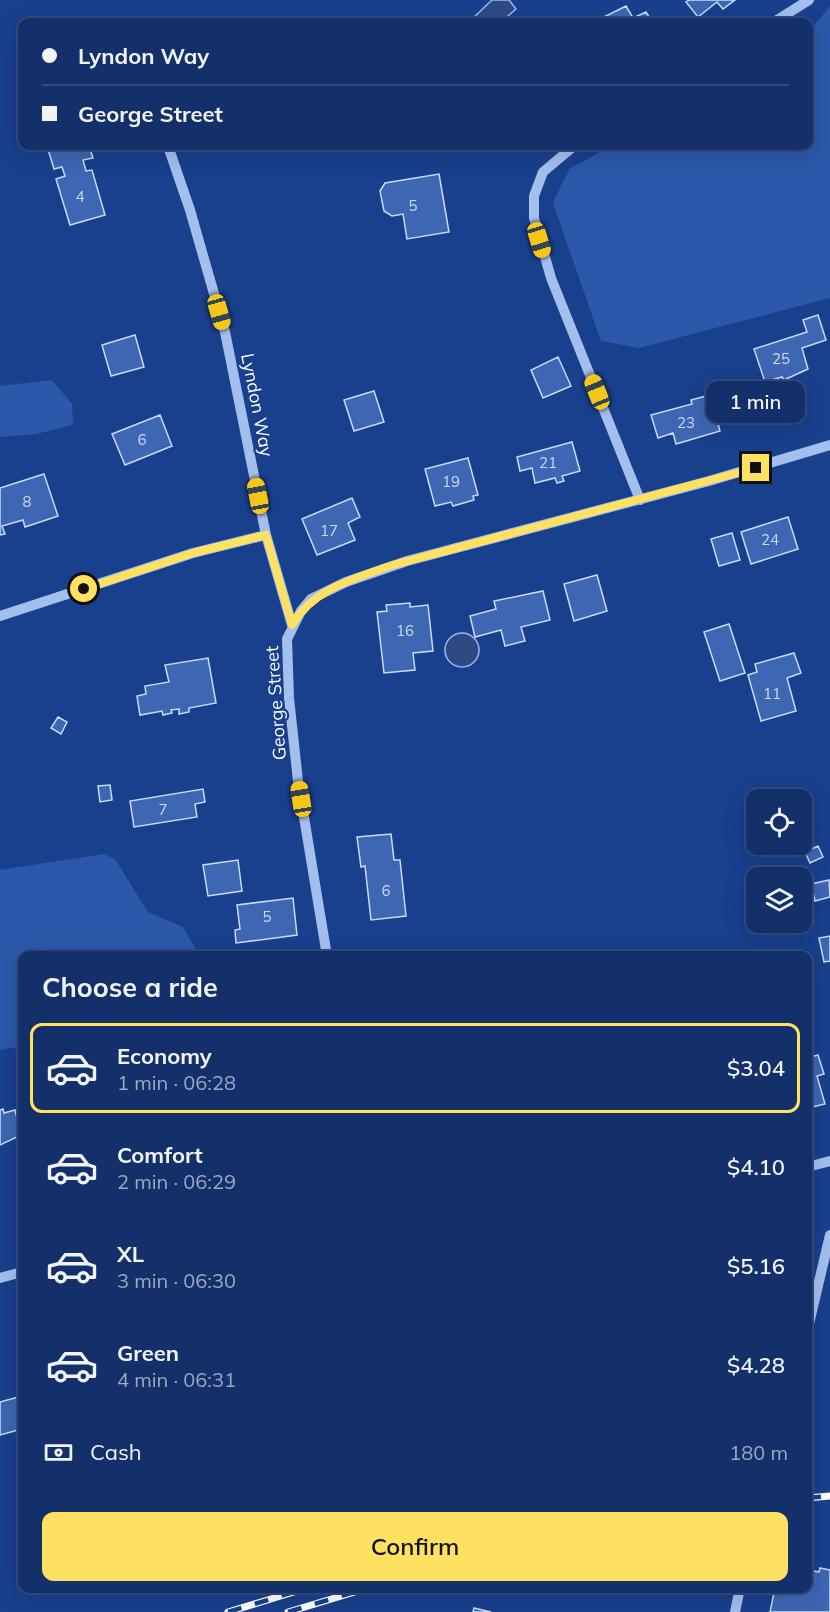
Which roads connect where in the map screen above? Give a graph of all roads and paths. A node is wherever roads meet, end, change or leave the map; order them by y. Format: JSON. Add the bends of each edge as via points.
{"nodes":[{"id":1,"x":809,"y":0,"type":"edge"},
{"id":2,"x":780,"y":18,"type":"edge"},
{"id":3,"x":169,"y":150,"type":"edge"},
{"id":4,"x":569,"y":150,"type":"edge"},
{"id":5,"x":830,"y":445,"type":"edge"},
{"id":6,"x":640,"y":500,"type":"junction"},
{"id":7,"x":266,"y":535,"type":"junction"},
{"id":8,"x":0,"y":616,"type":"edge"},
{"id":9,"x":292,"y":625,"type":"junction"},
{"id":10,"x":326,"y":951,"type":"edge"},
{"id":11,"x":830,"y":1161,"type":"edge"},
{"id":12,"x":812,"y":1166,"type":"edge"},
{"id":13,"x":830,"y":1235,"type":"edge"},
{"id":14,"x":18,"y":1273,"type":"edge"},
{"id":15,"x":0,"y":1278,"type":"edge"},
{"id":16,"x":812,"y":1311,"type":"edge"},
{"id":17,"x":739,"y":1593,"type":"edge"},
{"id":18,"x":735,"y":1612,"type":"edge"}],
"edges":[{"from":1,"to":2,"type":"street"},
{"from":3,"to":7,"type":"street","name":"Lyndon Way","via":[[225,332]]},
{"from":4,"to":6,"type":"street","via":[[543,172],[534,196],[534,218],[551,278]]},
{"from":5,"to":6,"type":"street","name":"George Street"},
{"from":6,"to":9,"type":"street","name":"George Street","via":[[393,565],[311,599]]},
{"from":7,"to":8,"type":"street","via":[[193,553]]},
{"from":7,"to":9,"type":"street","name":"Lyndon Way"},
{"from":9,"to":10,"type":"street","name":"George Street","via":[[287,639],[289,698],[298,781]]},
{"from":11,"to":12,"type":"street"},
{"from":13,"to":16,"type":"street"},
{"from":14,"to":15,"type":"street"},
{"from":17,"to":18,"type":"street"}]}
